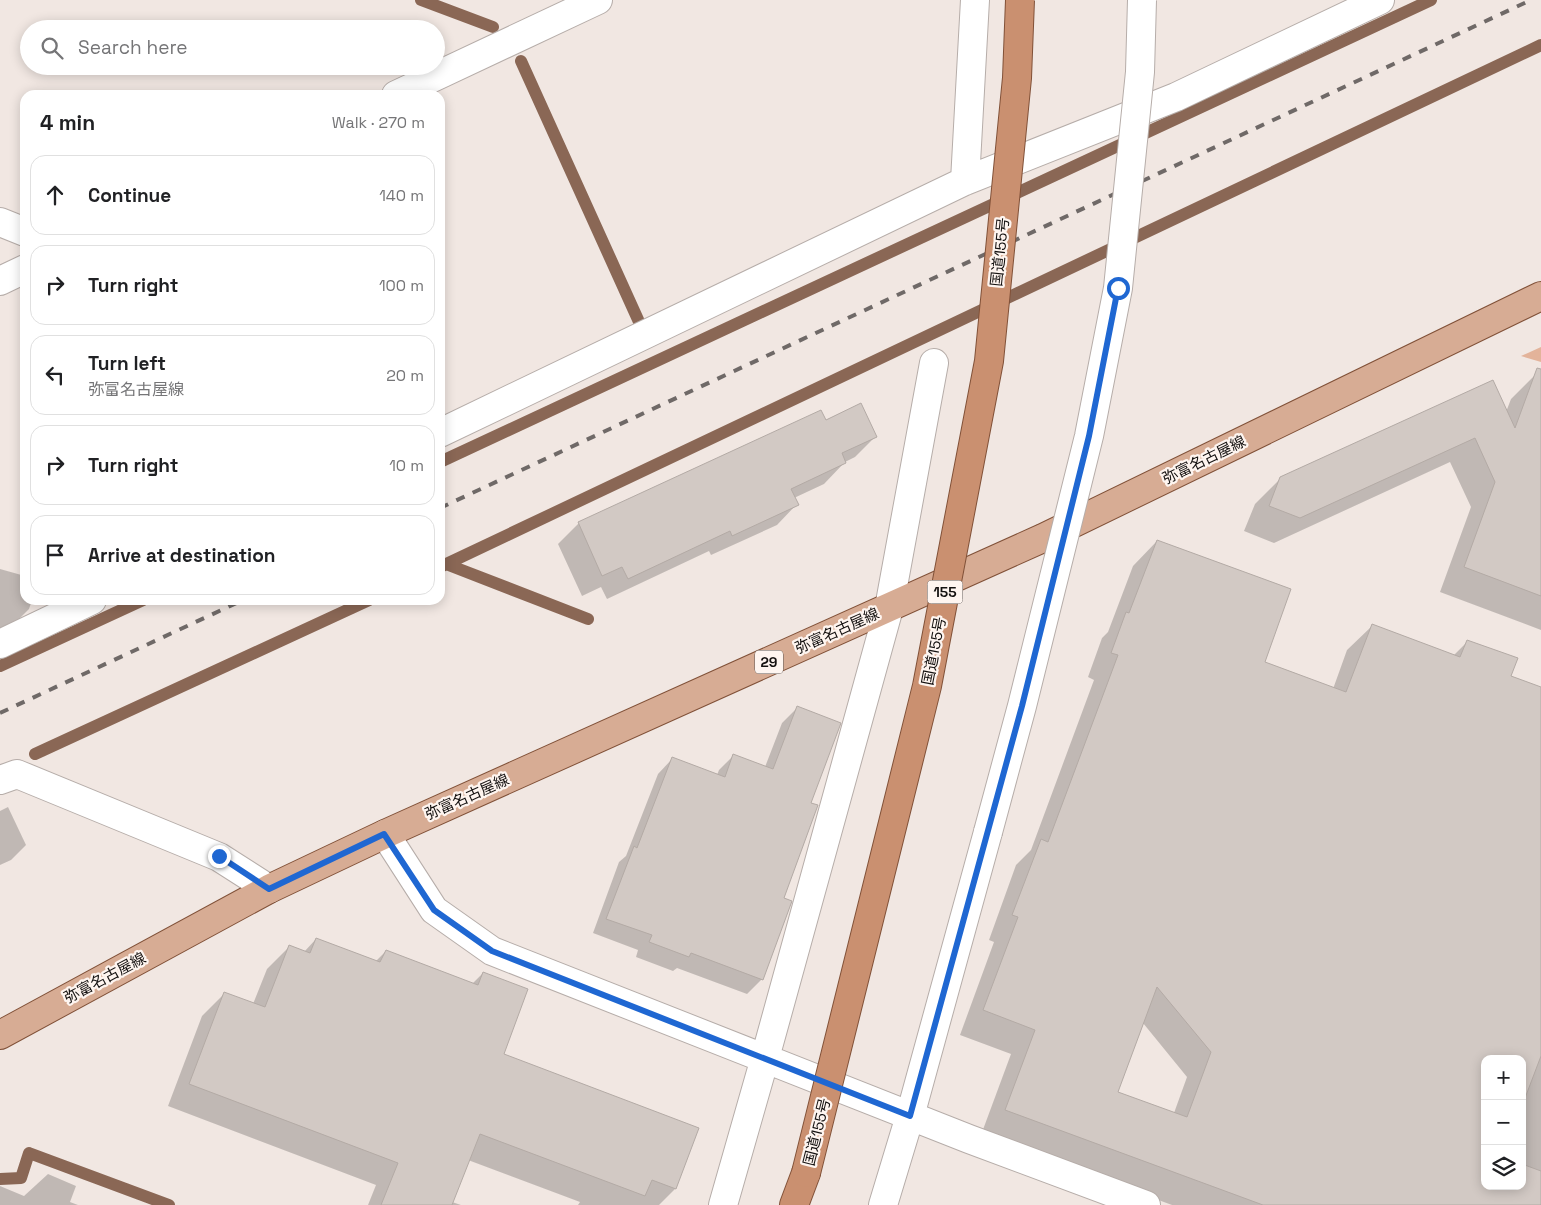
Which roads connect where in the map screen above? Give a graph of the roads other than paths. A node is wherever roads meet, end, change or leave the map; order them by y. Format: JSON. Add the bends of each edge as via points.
{"nodes":[{"id":1,"x":598,"y":0,"type":"edge"},
{"id":2,"x":975,"y":0,"type":"edge"},
{"id":3,"x":1020,"y":0,"type":"edge"},
{"id":4,"x":1142,"y":0,"type":"edge"},
{"id":5,"x":1380,"y":0,"type":"edge"},
{"id":6,"x":445,"y":72,"type":"edge"},
{"id":7,"x":439,"y":75,"type":"edge"},
{"id":8,"x":407,"y":90,"type":"edge"},
{"id":9,"x":965,"y":181,"type":"junction"},
{"id":10,"x":0,"y":222,"type":"edge"},
{"id":11,"x":20,"y":230,"type":"edge"},
{"id":12,"x":20,"y":271,"type":"edge"},
{"id":13,"x":0,"y":281,"type":"edge"},
{"id":14,"x":1541,"y":296,"type":"edge"},
{"id":15,"x":934,"y":363,"type":"dead end"},
{"id":16,"x":445,"y":431,"type":"edge"},
{"id":17,"x":82,"y":605,"type":"edge"},
{"id":18,"x":889,"y":608,"type":"junction"},
{"id":19,"x":0,"y":644,"type":"edge"},
{"id":20,"x":0,"y":780,"type":"edge"},
{"id":21,"x":384,"y":834,"type":"junction"},
{"id":22,"x":269,"y":889,"type":"junction"},
{"id":23,"x":0,"y":1035,"type":"edge"},
{"id":24,"x":766,"y":1058,"type":"junction"},
{"id":25,"x":910,"y":1116,"type":"junction"},
{"id":26,"x":806,"y":1173,"type":"junction"},
{"id":27,"x":723,"y":1205,"type":"edge"},
{"id":28,"x":794,"y":1205,"type":"edge"},
{"id":29,"x":801,"y":1205,"type":"edge"},
{"id":30,"x":883,"y":1205,"type":"edge"},
{"id":31,"x":1146,"y":1205,"type":"edge"}],
"edges":[{"from":1,"to":6,"type":"street"},
{"from":2,"to":9,"type":"street"},
{"from":3,"to":26,"type":"highway","name":"国道155号","number":"155","bridge":true,"via":[[1017,78],[987,371],[927,686]]},
{"from":4,"to":25,"type":"street","bridge":true,"via":[[1140,72],[1118,288],[1089,436],[1022,706]]},
{"from":5,"to":9,"type":"street","via":[[1176,98]]},
{"from":7,"to":8,"type":"street"},
{"from":9,"to":16,"type":"street"},
{"from":10,"to":11,"type":"street"},
{"from":12,"to":13,"type":"street"},
{"from":14,"to":18,"type":"main road","name":"弥富名古屋線","number":"29","via":[[1043,538]]},
{"from":15,"to":18,"type":"street"},
{"from":17,"to":19,"type":"street"},
{"from":18,"to":21,"type":"main road","name":"弥富名古屋線","number":"29"},
{"from":18,"to":24,"type":"street"},
{"from":20,"to":22,"type":"street","via":[[17,774],[219,856]]},
{"from":21,"to":22,"type":"main road","name":"弥富名古屋線","number":"29"},
{"from":21,"to":24,"type":"street","via":[[434,910],[492,951]]},
{"from":22,"to":23,"type":"main road","name":"弥富名古屋線","number":"29"},
{"from":24,"to":25,"type":"street"},
{"from":24,"to":27,"type":"street"},
{"from":25,"to":30,"type":"street"},
{"from":25,"to":31,"type":"street"},
{"from":26,"to":28,"type":"highway","name":"国道155号","number":"155"},
{"from":26,"to":29,"type":"highway","name":"国道155号","number":"155"}]}
